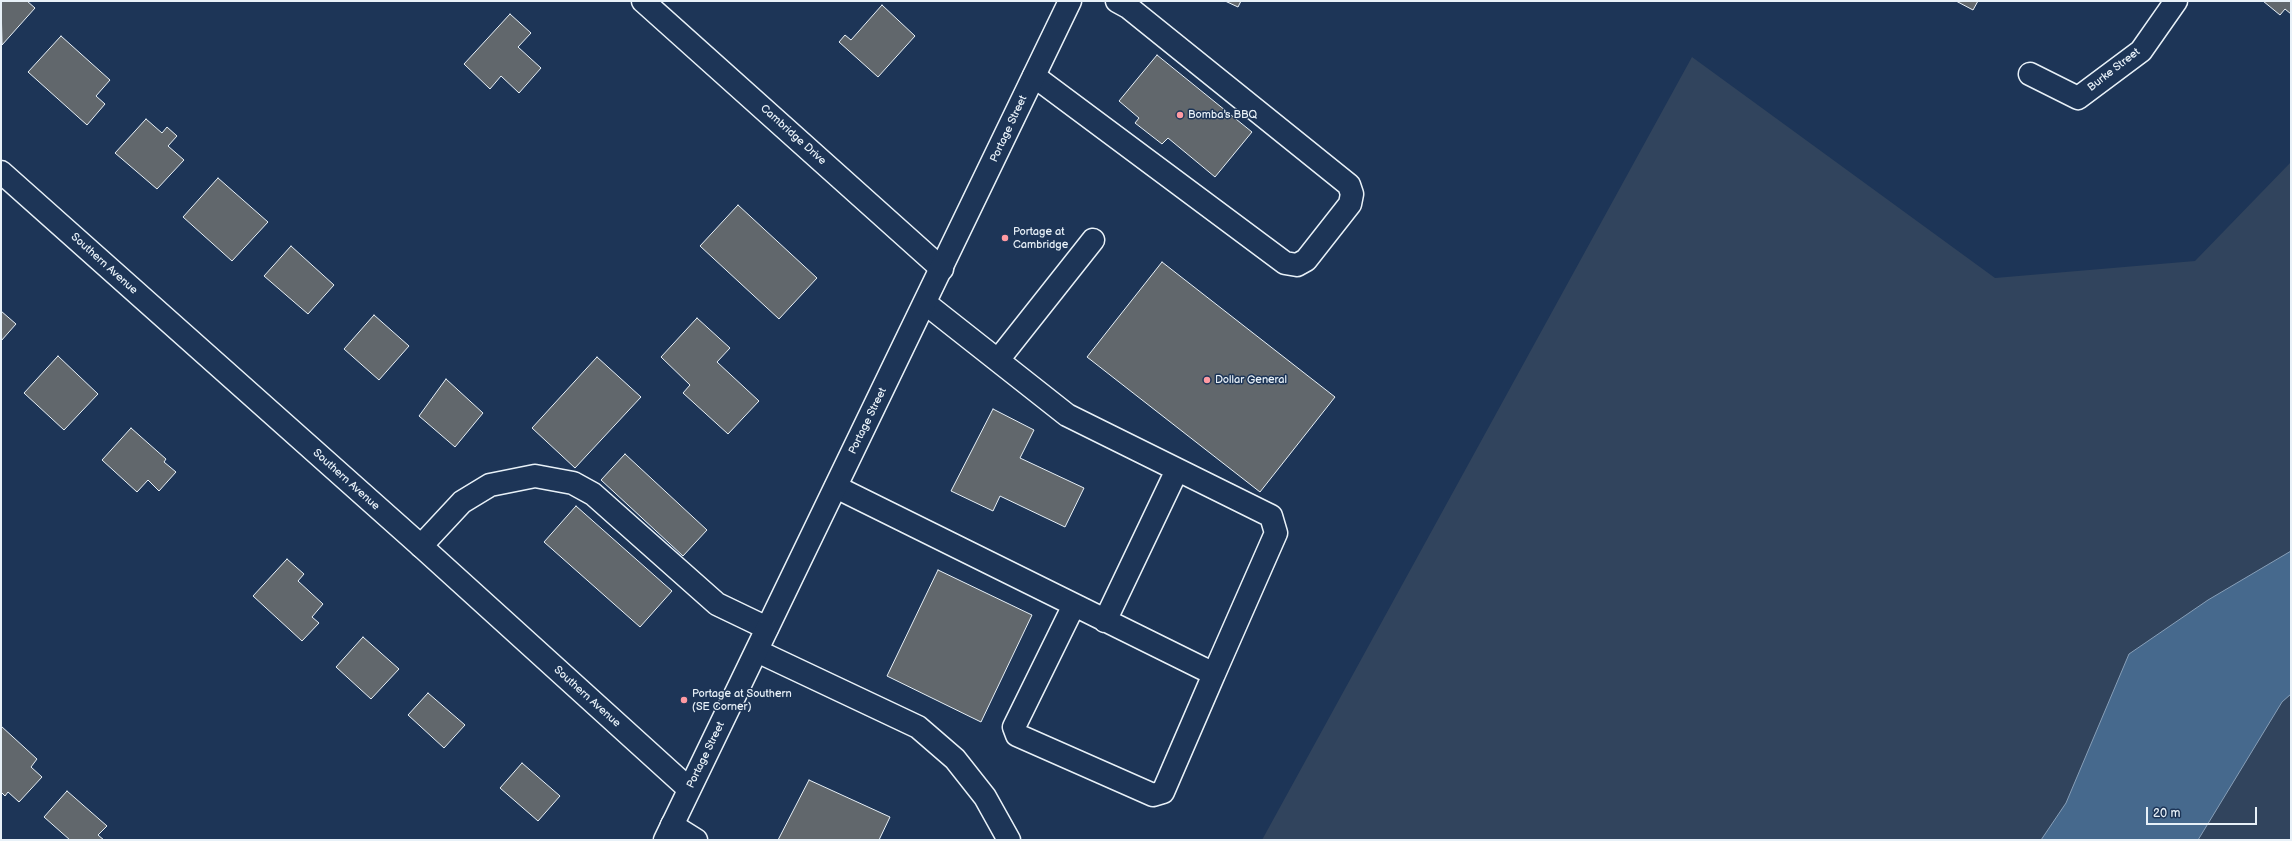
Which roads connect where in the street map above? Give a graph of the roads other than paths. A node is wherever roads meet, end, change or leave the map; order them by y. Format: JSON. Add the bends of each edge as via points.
{"nodes":[{"id":1,"x":643,"y":1,"type":"edge"},
{"id":2,"x":1070,"y":1,"type":"edge"},
{"id":3,"x":1117,"y":1,"type":"edge"},
{"id":4,"x":2176,"y":1,"type":"edge"},
{"id":5,"x":2030,"y":74,"type":"dead end"},
{"id":6,"x":1034,"y":76,"type":"junction"},
{"id":7,"x":1,"y":172,"type":"edge"},
{"id":8,"x":1093,"y":240,"type":"dead end"},
{"id":9,"x":942,"y":269,"type":"junction"},
{"id":10,"x":926,"y":303,"type":"junction"},
{"id":11,"x":998,"y":360,"type":"junction"},
{"id":12,"x":1177,"y":470,"type":"junction"},
{"id":13,"x":836,"y":487,"type":"junction"},
{"id":14,"x":421,"y":546,"type":"junction"},
{"id":15,"x":1074,"y":605,"type":"junction"},
{"id":16,"x":1105,"y":621,"type":"junction"},
{"id":17,"x":767,"y":628,"type":"junction"},
{"id":18,"x":757,"y":651,"type":"junction"},
{"id":19,"x":1214,"y":674,"type":"junction"},
{"id":20,"x":689,"y":790,"type":"junction"},
{"id":21,"x":669,"y":832,"type":"edge"},
{"id":22,"x":696,"y":840,"type":"edge"},
{"id":23,"x":1009,"y":840,"type":"edge"}],
"edges":[{"from":1,"to":9,"type":"street","name":"Cambridge Drive"},
{"from":2,"to":6,"type":"street","name":"Portage Street"},
{"from":3,"to":6,"type":"street","via":[[1128,7],[1349,185],[1352,194],[1350,204],[1306,260],[1298,265],[1286,263]]},
{"from":4,"to":5,"type":"street","name":"Burke Street","via":[[2141,51],[2078,98]]},
{"from":6,"to":9,"type":"street","name":"Portage Street"},
{"from":7,"to":14,"type":"street","name":"Southern Avenue"},
{"from":8,"to":11,"type":"street"},
{"from":9,"to":10,"type":"street","name":"Portage Street"},
{"from":10,"to":11,"type":"street"},
{"from":10,"to":13,"type":"street","name":"Portage Street"},
{"from":11,"to":12,"type":"street","via":[[1067,415]]},
{"from":12,"to":16,"type":"street"},
{"from":12,"to":19,"type":"street","via":[[1271,516],[1276,533]]},
{"from":13,"to":15,"type":"street"},
{"from":13,"to":17,"type":"street","name":"Portage Street"},
{"from":14,"to":17,"type":"street","via":[[462,502],[490,485],[534,476],[573,483],[593,494],[717,604]]},
{"from":14,"to":20,"type":"street","name":"Southern Avenue"},
{"from":15,"to":16,"type":"street"},
{"from":15,"to":19,"type":"street","via":[[1014,727],[1017,735],[1153,795],[1163,792]]},
{"from":16,"to":19,"type":"street"},
{"from":17,"to":18,"type":"street","name":"Portage Street"},
{"from":18,"to":20,"type":"street","name":"Portage Street"},
{"from":18,"to":23,"type":"street","via":[[918,727],[955,759],[985,796]]},
{"from":20,"to":21,"type":"street","name":"Portage Street"},
{"from":21,"to":22,"type":"street"}]}
